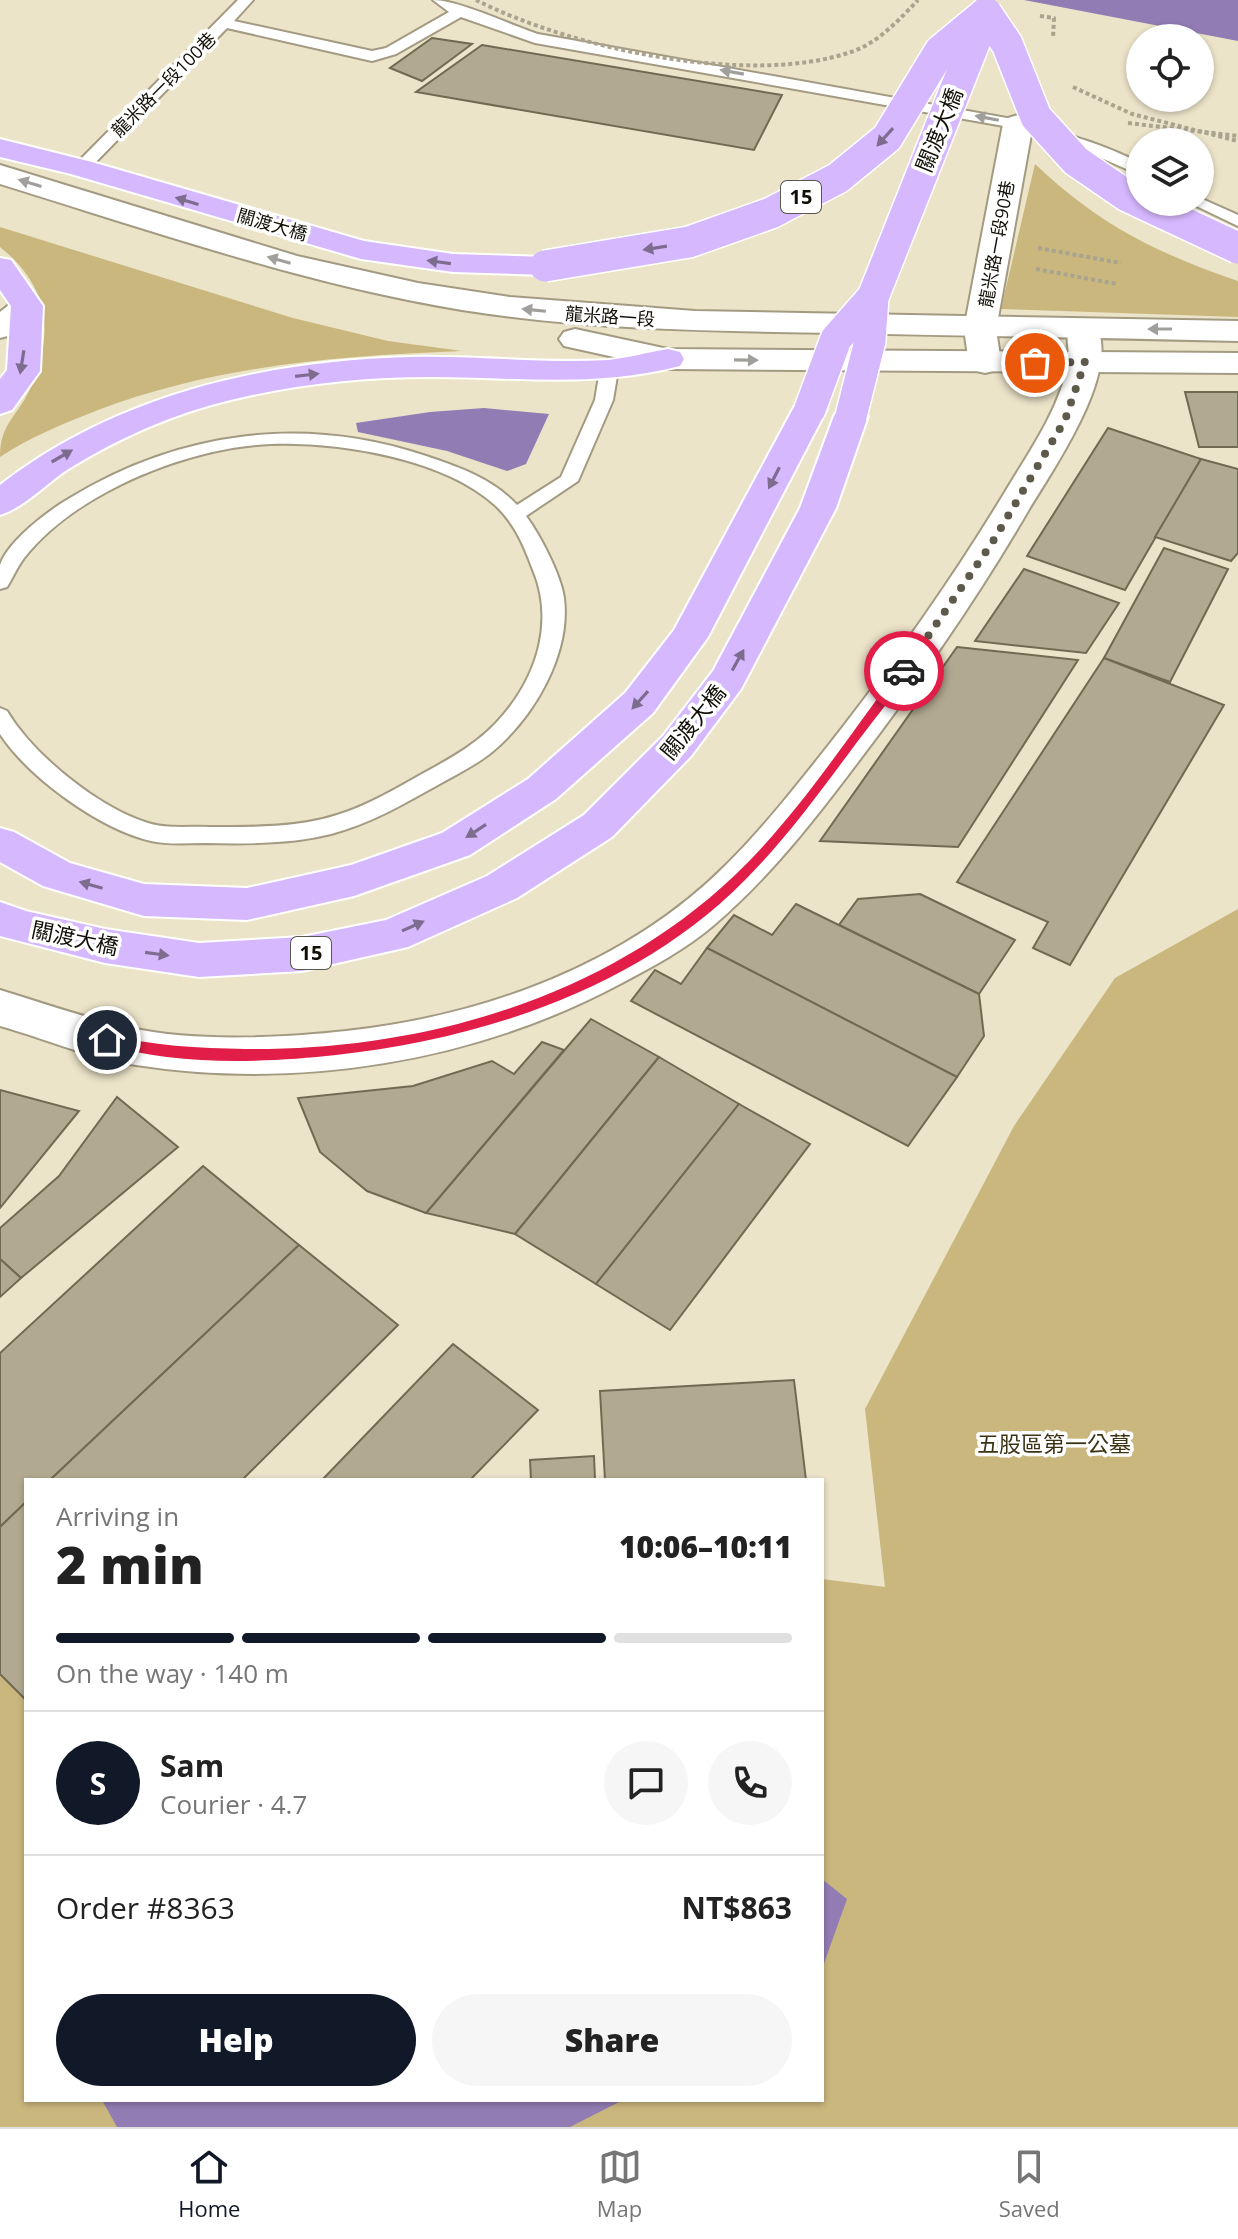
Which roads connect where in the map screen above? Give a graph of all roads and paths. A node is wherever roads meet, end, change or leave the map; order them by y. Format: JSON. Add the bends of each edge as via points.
{"nodes":[{"id":1,"x":246,"y":0,"type":"edge"},
{"id":2,"x":440,"y":0,"type":"edge"},
{"id":3,"x":476,"y":0,"type":"edge"},
{"id":4,"x":918,"y":0,"type":"edge"},
{"id":5,"x":988,"y":7,"type":"edge"},
{"id":6,"x":460,"y":12,"type":"junction"},
{"id":7,"x":1030,"y":15,"type":"dead end"},
{"id":8,"x":225,"y":23,"type":"junction"},
{"id":9,"x":1052,"y":46,"type":"dead end"},
{"id":10,"x":1062,"y":80,"type":"dead end"},
{"id":11,"x":1018,"y":124,"type":"junction"},
{"id":12,"x":1238,"y":141,"type":"edge"},
{"id":13,"x":0,"y":148,"type":"edge"},
{"id":14,"x":1126,"y":162,"type":"edge"},
{"id":15,"x":81,"y":168,"type":"junction"},
{"id":16,"x":0,"y":174,"type":"edge"},
{"id":17,"x":15,"y":210,"type":"dead end"},
{"id":18,"x":1214,"y":210,"type":"edge"},
{"id":19,"x":1238,"y":221,"type":"edge"},
{"id":20,"x":1033,"y":247,"type":"dead end"},
{"id":21,"x":1238,"y":248,"type":"edge"},
{"id":22,"x":1121,"y":263,"type":"dead end"},
{"id":23,"x":0,"y":267,"type":"edge"},
{"id":24,"x":1027,"y":268,"type":"dead end"},
{"id":25,"x":1117,"y":284,"type":"dead end"},
{"id":26,"x":873,"y":297,"type":"junction"},
{"id":27,"x":27,"y":306,"type":"junction"},
{"id":28,"x":0,"y":328,"type":"edge"},
{"id":29,"x":980,"y":329,"type":"junction"},
{"id":30,"x":1238,"y":331,"type":"edge"},
{"id":31,"x":1084,"y":346,"type":"junction"},
{"id":32,"x":668,"y":359,"type":"junction"},
{"id":33,"x":985,"y":363,"type":"junction"},
{"id":34,"x":1238,"y":363,"type":"edge"},
{"id":35,"x":609,"y":370,"type":"junction"},
{"id":36,"x":0,"y":403,"type":"edge"},
{"id":37,"x":0,"y":503,"type":"edge"},
{"id":38,"x":517,"y":513,"type":"junction"},
{"id":39,"x":0,"y":582,"type":"edge"},
{"id":40,"x":0,"y":716,"type":"edge"},
{"id":41,"x":0,"y":843,"type":"edge"},
{"id":42,"x":0,"y":918,"type":"edge"},
{"id":43,"x":0,"y":1008,"type":"edge"}],
"edges":[{"from":1,"to":8,"type":"lane","name":"龍米路一段100巷"},
{"from":2,"to":6,"type":"lane"},
{"from":3,"to":4,"type":"path","bridge":true,"via":[[558,36],[696,59],[804,63],[850,52],[893,28]]},
{"from":5,"to":15,"type":"main road","name":"關渡大橋","number":"15","one_way":true,"bridge":true,"via":[[940,51],[887,138],[838,178],[771,213],[689,242],[545,266],[453,263],[361,250]]},
{"from":5,"to":21,"type":"main road","bridge":true,"via":[[1036,118],[1069,154],[1147,209]]},
{"from":5,"to":26,"type":"main road","name":"關渡大橋","number":"15","bridge":true},
{"from":6,"to":8,"type":"lane","via":[[391,51],[372,56]]},
{"from":11,"to":6,"type":"lane","one_way":true,"via":[[535,38]]},
{"from":7,"to":9,"type":"path","bridge":true,"via":[[1054,18]]},
{"from":8,"to":15,"type":"lane","name":"龍米路一段100巷"},
{"from":10,"to":12,"type":"path","bridge":true,"via":[[1099,103]]},
{"from":11,"to":14,"type":"lane"},
{"from":11,"to":29,"type":"main road","name":"龍米路一段90巷"},
{"from":13,"to":15,"type":"main road","name":"關渡大橋","number":"15"},
{"from":29,"to":16,"type":"main road","name":"龍米路一段","one_way":true,"via":[[617,319],[501,307],[326,273]]},
{"from":17,"to":32,"type":"main road","name":"龍米路一段","via":[[309,296],[473,327],[587,340]]},
{"from":18,"to":19,"type":"lane"},
{"from":20,"to":22,"type":"path"},
{"from":23,"to":27,"type":"main road"},
{"from":24,"to":25,"type":"path"},
{"from":26,"to":41,"type":"main road","one_way":true,"bridge":true,"via":[[836,339],[810,409],[689,637],[639,703],[542,789],[456,844],[354,880],[247,904],[144,900],[57,875]]},
{"from":42,"to":26,"type":"main road","name":"關渡大橋","number":"15","one_way":true,"bridge":true,"via":[[105,946],[199,960],[302,954],[393,935],[502,887],[598,826],[677,746],[728,679],[818,508],[851,416],[870,341]]},
{"from":27,"to":28,"type":"main road"},
{"from":27,"to":36,"type":"main road","one_way":true,"via":[[23,371]]},
{"from":29,"to":31,"type":"main road","name":"龍米路一段"},
{"from":29,"to":33,"type":"main road","name":"龍米路一段90巷"},
{"from":30,"to":31,"type":"main road","name":"龍米路一段","one_way":true},
{"from":31,"to":33,"type":"main road","name":"龍米路一段"},
{"from":31,"to":34,"type":"main road","name":"龍米路一段"},
{"from":31,"to":43,"type":"main road","via":[[1065,420],[992,543],[889,694],[788,825],[739,878],[645,951],[563,994],[474,1026],[395,1044],[294,1055],[133,1047]]},
{"from":32,"to":33,"type":"main road","name":"龍米路一段","one_way":true},
{"from":32,"to":35,"type":"main road"},
{"from":37,"to":35,"type":"main road","one_way":true,"via":[[55,460],[110,431],[192,398],[251,384],[408,367]]},
{"from":35,"to":38,"type":"lane","via":[[604,400],[569,481]]},
{"from":38,"to":39,"type":"lane","via":[[484,486],[428,461],[351,442],[280,437],[230,443],[118,480],[55,515],[7,565]]},
{"from":38,"to":40,"type":"lane","via":[[554,599],[550,644],[528,700],[483,748],[390,802],[322,827],[233,836],[147,832],[84,801],[11,740]]}]}
